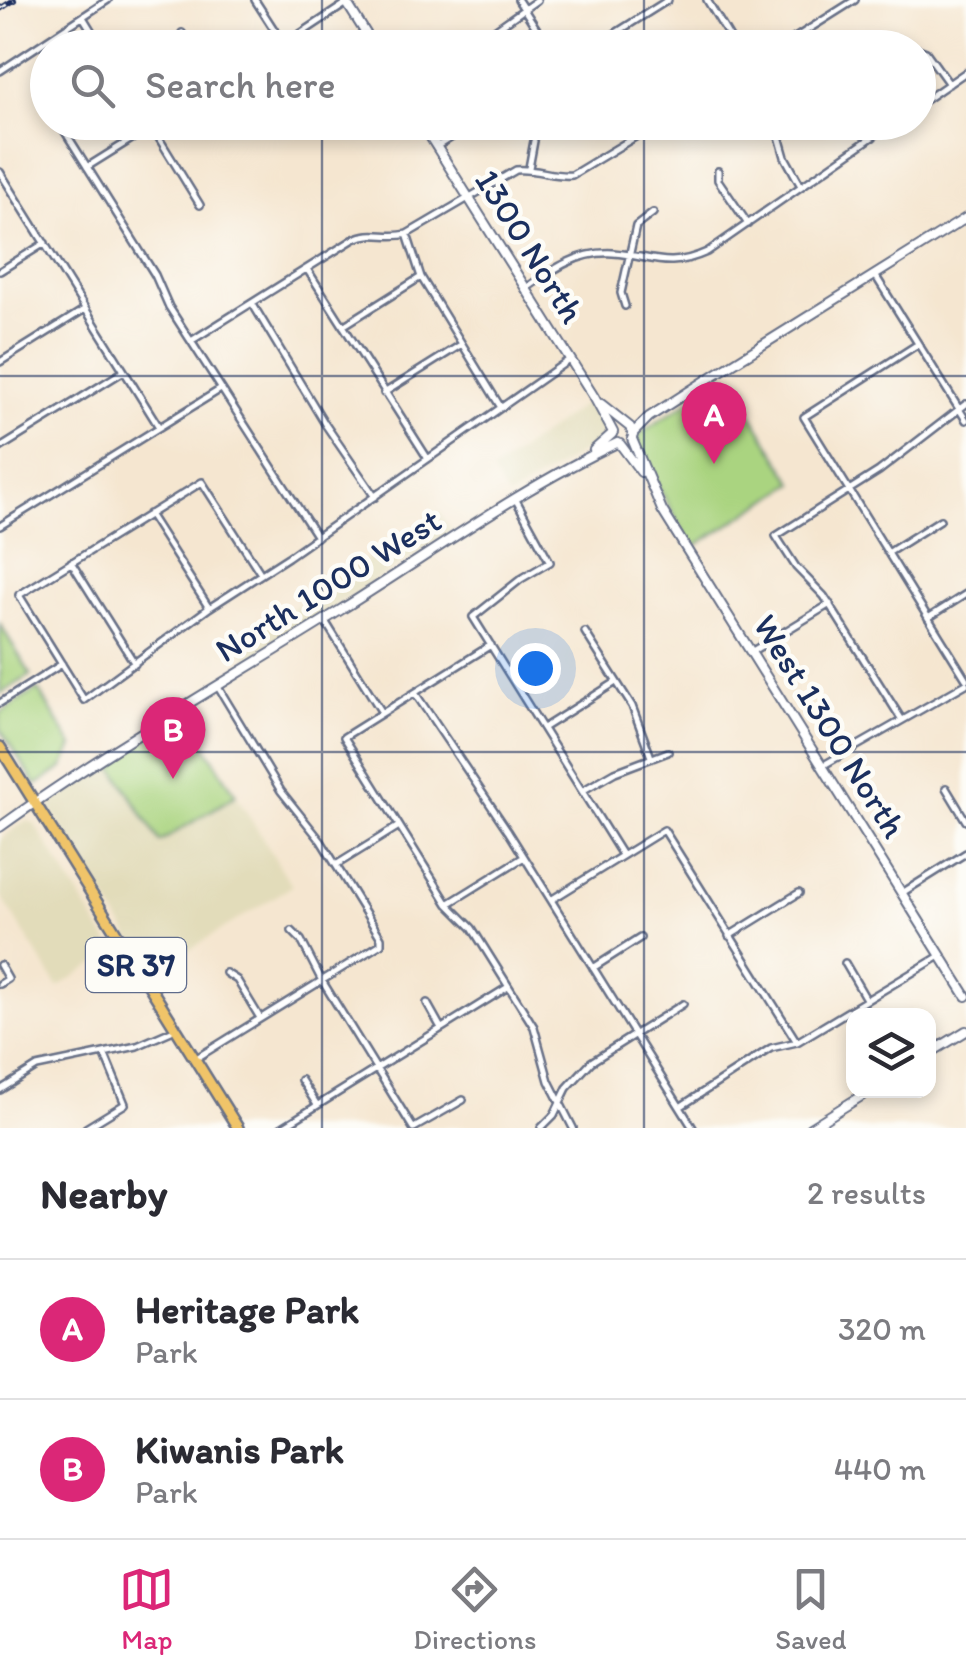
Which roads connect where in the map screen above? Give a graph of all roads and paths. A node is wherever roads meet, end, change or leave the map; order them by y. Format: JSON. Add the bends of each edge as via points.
{"nodes":[{"id":1,"x":108,"y":0,"type":"edge"},
{"id":2,"x":255,"y":0,"type":"edge"},
{"id":3,"x":518,"y":0,"type":"edge"},
{"id":4,"x":537,"y":0,"type":"edge"},
{"id":5,"x":668,"y":0,"type":"edge"},
{"id":6,"x":707,"y":0,"type":"edge"},
{"id":7,"x":856,"y":0,"type":"edge"},
{"id":8,"x":346,"y":2,"type":"edge"},
{"id":9,"x":523,"y":8,"type":"junction"},
{"id":10,"x":84,"y":16,"type":"junction"},
{"id":11,"x":63,"y":30,"type":"edge"},
{"id":12,"x":92,"y":30,"type":"edge"},
{"id":13,"x":272,"y":30,"type":"edge"},
{"id":14,"x":305,"y":30,"type":"edge"},
{"id":15,"x":363,"y":30,"type":"edge"},
{"id":16,"x":494,"y":30,"type":"edge"},
{"id":17,"x":537,"y":30,"type":"edge"},
{"id":18,"x":620,"y":30,"type":"edge"},
{"id":19,"x":725,"y":30,"type":"edge"},
{"id":20,"x":808,"y":30,"type":"edge"},
{"id":21,"x":30,"y":51,"type":"edge"},
{"id":22,"x":936,"y":65,"type":"edge"},
{"id":23,"x":0,"y":71,"type":"edge"},
{"id":24,"x":966,"y":72,"type":"edge"},
{"id":25,"x":950,"y":84,"type":"junction"},
{"id":26,"x":936,"y":93,"type":"edge"},
{"id":27,"x":70,"y":140,"type":"edge"},
{"id":28,"x":128,"y":140,"type":"edge"},
{"id":29,"x":159,"y":140,"type":"edge"},
{"id":30,"x":432,"y":140,"type":"edge"},
{"id":31,"x":447,"y":140,"type":"edge"},
{"id":32,"x":630,"y":140,"type":"edge"},
{"id":33,"x":780,"y":140,"type":"edge"},
{"id":34,"x":869,"y":140,"type":"edge"},
{"id":35,"x":534,"y":142,"type":"dead end"},
{"id":36,"x":436,"y":147,"type":"junction"},
{"id":37,"x":87,"y":167,"type":"junction"},
{"id":38,"x":530,"y":168,"type":"junction"},
{"id":39,"x":718,"y":171,"type":"dead end"},
{"id":40,"x":0,"y":172,"type":"edge"},
{"id":41,"x":801,"y":186,"type":"junction"},
{"id":42,"x":469,"y":198,"type":"junction"},
{"id":43,"x":200,"y":206,"type":"dead end"},
{"id":44,"x":653,"y":213,"type":"dead end"},
{"id":45,"x":966,"y":218,"type":"edge"},
{"id":46,"x":748,"y":224,"type":"junction"},
{"id":47,"x":408,"y":234,"type":"junction"},
{"id":48,"x":44,"y":244,"type":"junction"},
{"id":49,"x":630,"y":256,"type":"junction"},
{"id":50,"x":308,"y":269,"type":"junction"},
{"id":51,"x":0,"y":271,"type":"edge"},
{"id":52,"x":875,"y":275,"type":"junction"},
{"id":53,"x":421,"y":277,"type":"junction"},
{"id":54,"x":525,"y":289,"type":"junction"},
{"id":55,"x":252,"y":303,"type":"junction"},
{"id":56,"x":625,"y":306,"type":"dead end"},
{"id":57,"x":86,"y":309,"type":"junction"},
{"id":58,"x":342,"y":326,"type":"junction"},
{"id":59,"x":191,"y":341,"type":"junction"},
{"id":60,"x":462,"y":344,"type":"junction"},
{"id":61,"x":918,"y":344,"type":"junction"},
{"id":62,"x":569,"y":360,"type":"junction"},
{"id":63,"x":0,"y":362,"type":"edge"},
{"id":64,"x":124,"y":371,"type":"junction"},
{"id":65,"x":222,"y":389,"type":"junction"},
{"id":66,"x":384,"y":393,"type":"junction"},
{"id":67,"x":594,"y":397,"type":"junction"},
{"id":68,"x":966,"y":404,"type":"edge"},
{"id":69,"x":500,"y":406,"type":"junction"},
{"id":70,"x":959,"y":408,"type":"junction"},
{"id":71,"x":966,"y":420,"type":"edge"},
{"id":72,"x":159,"y":427,"type":"junction"},
{"id":73,"x":629,"y":430,"type":"junction"},
{"id":74,"x":615,"y":438,"type":"junction"},
{"id":75,"x":0,"y":448,"type":"edge"},
{"id":76,"x":428,"y":459,"type":"junction"},
{"id":77,"x":650,"y":484,"type":"junction"},
{"id":78,"x":849,"y":490,"type":"junction"},
{"id":79,"x":375,"y":497,"type":"junction"},
{"id":80,"x":516,"y":500,"type":"junction"},
{"id":81,"x":148,"y":513,"type":"junction"},
{"id":82,"x":940,"y":520,"type":"dead end"},
{"id":83,"x":0,"y":526,"type":"edge"},
{"id":84,"x":317,"y":537,"type":"junction"},
{"id":85,"x":888,"y":553,"type":"junction"},
{"id":86,"x":71,"y":562,"type":"junction"},
{"id":87,"x":261,"y":574,"type":"junction"},
{"id":88,"x":966,"y":594,"type":"edge"},
{"id":89,"x":830,"y":604,"type":"junction"},
{"id":90,"x":209,"y":608,"type":"junction"},
{"id":91,"x":928,"y":618,"type":"junction"},
{"id":92,"x":324,"y":620,"type":"junction"},
{"id":93,"x":585,"y":632,"type":"dead end"},
{"id":94,"x":491,"y":645,"type":"junction"},
{"id":95,"x":751,"y":652,"type":"junction"},
{"id":96,"x":62,"y":664,"type":"junction"},
{"id":97,"x":135,"y":664,"type":"junction"},
{"id":98,"x":966,"y":681,"type":"edge"},
{"id":99,"x":616,"y":682,"type":"junction"},
{"id":100,"x":218,"y":687,"type":"junction"},
{"id":101,"x":415,"y":693,"type":"junction"},
{"id":102,"x":0,"y":703,"type":"edge"},
{"id":103,"x":382,"y":711,"type":"junction"},
{"id":104,"x":902,"y":720,"type":"junction"},
{"id":105,"x":543,"y":728,"type":"junction"},
{"id":106,"x":0,"y":748,"type":"edge"},
{"id":107,"x":668,"y":752,"type":"dead end"},
{"id":108,"x":651,"y":757,"type":"junction"},
{"id":109,"x":822,"y":766,"type":"junction"},
{"id":110,"x":946,"y":788,"type":"dead end"},
{"id":111,"x":582,"y":790,"type":"junction"},
{"id":112,"x":34,"y":802,"type":"junction"},
{"id":113,"x":966,"y":821,"type":"edge"},
{"id":114,"x":399,"y":826,"type":"junction"},
{"id":115,"x":0,"y":828,"type":"edge"},
{"id":116,"x":966,"y":853,"type":"edge"},
{"id":117,"x":622,"y":855,"type":"junction"},
{"id":118,"x":524,"y":857,"type":"junction"},
{"id":119,"x":336,"y":865,"type":"junction"},
{"id":120,"x":799,"y":893,"type":"dead end"},
{"id":121,"x":902,"y":893,"type":"junction"},
{"id":122,"x":550,"y":900,"type":"junction"},
{"id":123,"x":448,"y":904,"type":"junction"},
{"id":124,"x":292,"y":932,"type":"dead end"},
{"id":125,"x":730,"y":936,"type":"junction"},
{"id":126,"x":640,"y":938,"type":"dead end"},
{"id":127,"x":940,"y":955,"type":"junction"},
{"id":128,"x":845,"y":963,"type":"dead end"},
{"id":129,"x":0,"y":965,"type":"edge"},
{"id":130,"x":593,"y":968,"type":"junction"},
{"id":131,"x":226,"y":973,"type":"dead end"},
{"id":132,"x":320,"y":979,"type":"junction"},
{"id":133,"x":0,"y":984,"type":"edge"},
{"id":134,"x":508,"y":986,"type":"junction"},
{"id":135,"x":966,"y":996,"type":"edge"},
{"id":136,"x":866,"y":999,"type":"junction"},
{"id":137,"x":426,"y":1003,"type":"dead end"},
{"id":138,"x":683,"y":1004,"type":"dead end"},
{"id":139,"x":260,"y":1018,"type":"junction"},
{"id":140,"x":441,"y":1028,"type":"junction"},
{"id":141,"x":176,"y":1029,"type":"junction"},
{"id":142,"x":966,"y":1031,"type":"edge"},
{"id":143,"x":636,"y":1036,"type":"junction"},
{"id":144,"x":797,"y":1042,"type":"junction"},
{"id":145,"x":936,"y":1049,"type":"edge"},
{"id":146,"x":104,"y":1054,"type":"junction"},
{"id":147,"x":195,"y":1059,"type":"junction"},
{"id":148,"x":376,"y":1069,"type":"junction"},
{"id":149,"x":301,"y":1080,"type":"dead end"},
{"id":150,"x":0,"y":1090,"type":"edge"},
{"id":151,"x":857,"y":1098,"type":"edge"},
{"id":152,"x":463,"y":1100,"type":"dead end"},
{"id":153,"x":560,"y":1104,"type":"junction"},
{"id":154,"x":317,"y":1106,"type":"junction"},
{"id":155,"x":680,"y":1107,"type":"junction"},
{"id":156,"x":86,"y":1128,"type":"edge"},
{"id":157,"x":238,"y":1128,"type":"edge"},
{"id":158,"x":281,"y":1128,"type":"edge"},
{"id":159,"x":413,"y":1128,"type":"edge"},
{"id":160,"x":541,"y":1128,"type":"edge"},
{"id":161,"x":573,"y":1128,"type":"edge"},
{"id":162,"x":693,"y":1128,"type":"edge"},
{"id":163,"x":810,"y":1128,"type":"edge"}],
"edges":[{"from":1,"to":10,"type":"street"},
{"from":2,"to":13,"type":"street"},
{"from":3,"to":9,"type":"street"},
{"from":4,"to":9,"type":"street"},
{"from":5,"to":18,"type":"street"},
{"from":6,"to":19,"type":"street"},
{"from":7,"to":20,"type":"street"},
{"from":8,"to":14,"type":"street"},
{"from":8,"to":15,"type":"street"},
{"from":9,"to":16,"type":"street"},
{"from":9,"to":17,"type":"street"},
{"from":10,"to":11,"type":"street"},
{"from":10,"to":12,"type":"street"},
{"from":21,"to":23,"type":"street"},
{"from":22,"to":25,"type":"street"},
{"from":24,"to":25,"type":"street"},
{"from":25,"to":26,"type":"street"},
{"from":27,"to":37,"type":"street"},
{"from":28,"to":37,"type":"street"},
{"from":29,"to":43,"type":"street"},
{"from":30,"to":36,"type":"street","name":"1300 North"},
{"from":31,"to":36,"type":"street"},
{"from":32,"to":38,"type":"street","via":[[572,175]]},
{"from":33,"to":41,"type":"street"},
{"from":34,"to":41,"type":"street"},
{"from":35,"to":38,"type":"street"},
{"from":36,"to":42,"type":"street","name":"1300 North"},
{"from":37,"to":59,"type":"street"},
{"from":38,"to":42,"type":"street"},
{"from":39,"to":46,"type":"street"},
{"from":40,"to":48,"type":"street"},
{"from":41,"to":46,"type":"street"},
{"from":42,"to":47,"type":"street"},
{"from":42,"to":54,"type":"street","name":"1300 North"},
{"from":44,"to":49,"type":"street","via":[[636,226]]},
{"from":45,"to":52,"type":"street"},
{"from":46,"to":49,"type":"street","via":[[688,261]]},
{"from":47,"to":50,"type":"street","via":[[364,234]]},
{"from":47,"to":53,"type":"street"},
{"from":48,"to":51,"type":"street"},
{"from":48,"to":57,"type":"street"},
{"from":49,"to":54,"type":"street","via":[[579,257]]},
{"from":49,"to":56,"type":"street","via":[[621,293]]},
{"from":50,"to":55,"type":"street"},
{"from":50,"to":58,"type":"street"},
{"from":52,"to":61,"type":"street"},
{"from":52,"to":73,"type":"street"},
{"from":53,"to":58,"type":"street"},
{"from":53,"to":60,"type":"street"},
{"from":54,"to":62,"type":"street","name":"1300 North"},
{"from":55,"to":59,"type":"street"},
{"from":55,"to":79,"type":"street"},
{"from":57,"to":63,"type":"street"},
{"from":57,"to":64,"type":"street"},
{"from":58,"to":66,"type":"street"},
{"from":59,"to":65,"type":"street"},
{"from":60,"to":66,"type":"street"},
{"from":60,"to":69,"type":"street"},
{"from":61,"to":70,"type":"street"},
{"from":61,"to":78,"type":"street","via":[[804,417]]},
{"from":62,"to":67,"type":"street","name":"1300 North"},
{"from":62,"to":69,"type":"street"},
{"from":64,"to":72,"type":"street"},
{"from":64,"to":75,"type":"street"},
{"from":65,"to":72,"type":"street"},
{"from":65,"to":84,"type":"street"},
{"from":66,"to":76,"type":"street"},
{"from":67,"to":73,"type":"street","name":"1300 North"},
{"from":67,"to":74,"type":"street","name":"1300 North"},
{"from":68,"to":70,"type":"street"},
{"from":69,"to":76,"type":"street"},
{"from":70,"to":71,"type":"street"},
{"from":70,"to":78,"type":"street"},
{"from":72,"to":83,"type":"street"},
{"from":73,"to":74,"type":"street"},
{"from":73,"to":74,"type":"street","via":[[617,425]]},
{"from":73,"to":77,"type":"street","name":"West 1300 North"},
{"from":74,"to":77,"type":"street","name":"West 1300 North"},
{"from":74,"to":80,"type":"street","name":"North 1000 West"},
{"from":76,"to":79,"type":"street"},
{"from":77,"to":95,"type":"street","name":"West 1300 North"},
{"from":78,"to":85,"type":"street"},
{"from":78,"to":89,"type":"street","via":[[776,536]]},
{"from":79,"to":84,"type":"street"},
{"from":80,"to":92,"type":"street","name":"North 1000 West"},
{"from":80,"to":94,"type":"street","via":[[550,562],[473,616]]},
{"from":81,"to":86,"type":"street"},
{"from":81,"to":87,"type":"street","via":[[202,482]]},
{"from":81,"to":90,"type":"street"},
{"from":82,"to":85,"type":"street"},
{"from":84,"to":87,"type":"street"},
{"from":85,"to":91,"type":"street"},
{"from":86,"to":96,"type":"street","via":[[18,595]]},
{"from":86,"to":97,"type":"street"},
{"from":87,"to":90,"type":"street"},
{"from":88,"to":91,"type":"street"},
{"from":89,"to":95,"type":"street"},
{"from":89,"to":104,"type":"street"},
{"from":90,"to":97,"type":"street"},
{"from":91,"to":98,"type":"street"},
{"from":92,"to":100,"type":"street","name":"North 1000 West"},
{"from":92,"to":103,"type":"street"},
{"from":93,"to":99,"type":"street"},
{"from":94,"to":101,"type":"street"},
{"from":94,"to":105,"type":"street"},
{"from":95,"to":109,"type":"street","name":"West 1300 North"},
{"from":96,"to":97,"type":"street","via":[[84,700]]},
{"from":96,"to":102,"type":"street"},
{"from":98,"to":104,"type":"street"},
{"from":99,"to":105,"type":"street"},
{"from":99,"to":108,"type":"street"},
{"from":100,"to":112,"type":"street","name":"North 1000 West"},
{"from":100,"to":119,"type":"street"},
{"from":101,"to":103,"type":"street"},
{"from":101,"to":118,"type":"street"},
{"from":103,"to":114,"type":"street","via":[[344,737]]},
{"from":104,"to":109,"type":"street"},
{"from":105,"to":111,"type":"street"},
{"from":106,"to":112,"type":"main road","number":"SR 37"},
{"from":107,"to":108,"type":"street"},
{"from":108,"to":111,"type":"street"},
{"from":109,"to":121,"type":"street","name":"West 1300 North"},
{"from":110,"to":113,"type":"street"},
{"from":111,"to":117,"type":"street"},
{"from":112,"to":115,"type":"street","name":"North 1000 West"},
{"from":112,"to":141,"type":"main road","number":"SR 37"},
{"from":114,"to":119,"type":"street"},
{"from":114,"to":123,"type":"street"},
{"from":116,"to":121,"type":"street"},
{"from":117,"to":122,"type":"street"},
{"from":117,"to":125,"type":"street","via":[[664,830]]},
{"from":118,"to":122,"type":"street"},
{"from":118,"to":123,"type":"street"},
{"from":119,"to":132,"type":"street","via":[[381,944]]},
{"from":120,"to":125,"type":"street"},
{"from":121,"to":127,"type":"street","name":"West 1300 North"},
{"from":122,"to":130,"type":"street"},
{"from":123,"to":134,"type":"street","via":[[472,928]]},
{"from":124,"to":132,"type":"street"},
{"from":125,"to":144,"type":"street"},
{"from":126,"to":130,"type":"street"},
{"from":127,"to":135,"type":"street","name":"West 1300 North"},
{"from":127,"to":136,"type":"street"},
{"from":128,"to":136,"type":"street"},
{"from":129,"to":133,"type":"street","via":[[8,979]]},
{"from":130,"to":143,"type":"street"},
{"from":131,"to":139,"type":"street"},
{"from":132,"to":139,"type":"street"},
{"from":132,"to":148,"type":"street"},
{"from":134,"to":140,"type":"street"},
{"from":134,"to":153,"type":"street","via":[[541,1043]]},
{"from":136,"to":144,"type":"street"},
{"from":137,"to":140,"type":"street"},
{"from":138,"to":143,"type":"street"},
{"from":139,"to":147,"type":"street"},
{"from":140,"to":148,"type":"street"},
{"from":141,"to":146,"type":"street"},
{"from":141,"to":147,"type":"main road","number":"SR 37"},
{"from":142,"to":145,"type":"street"},
{"from":143,"to":153,"type":"street","via":[[592,1062]]},
{"from":143,"to":155,"type":"street"},
{"from":144,"to":155,"type":"street","via":[[771,1048]]},
{"from":146,"to":150,"type":"street","via":[[45,1064]]},
{"from":146,"to":156,"type":"street","via":[[125,1104]]},
{"from":147,"to":157,"type":"main road","number":"SR 37"},
{"from":148,"to":154,"type":"street"},
{"from":148,"to":159,"type":"street"},
{"from":149,"to":154,"type":"street"},
{"from":151,"to":163,"type":"street"},
{"from":152,"to":159,"type":"street"},
{"from":153,"to":160,"type":"street"},
{"from":153,"to":161,"type":"street"},
{"from":154,"to":158,"type":"street"},
{"from":155,"to":162,"type":"street"}]}
